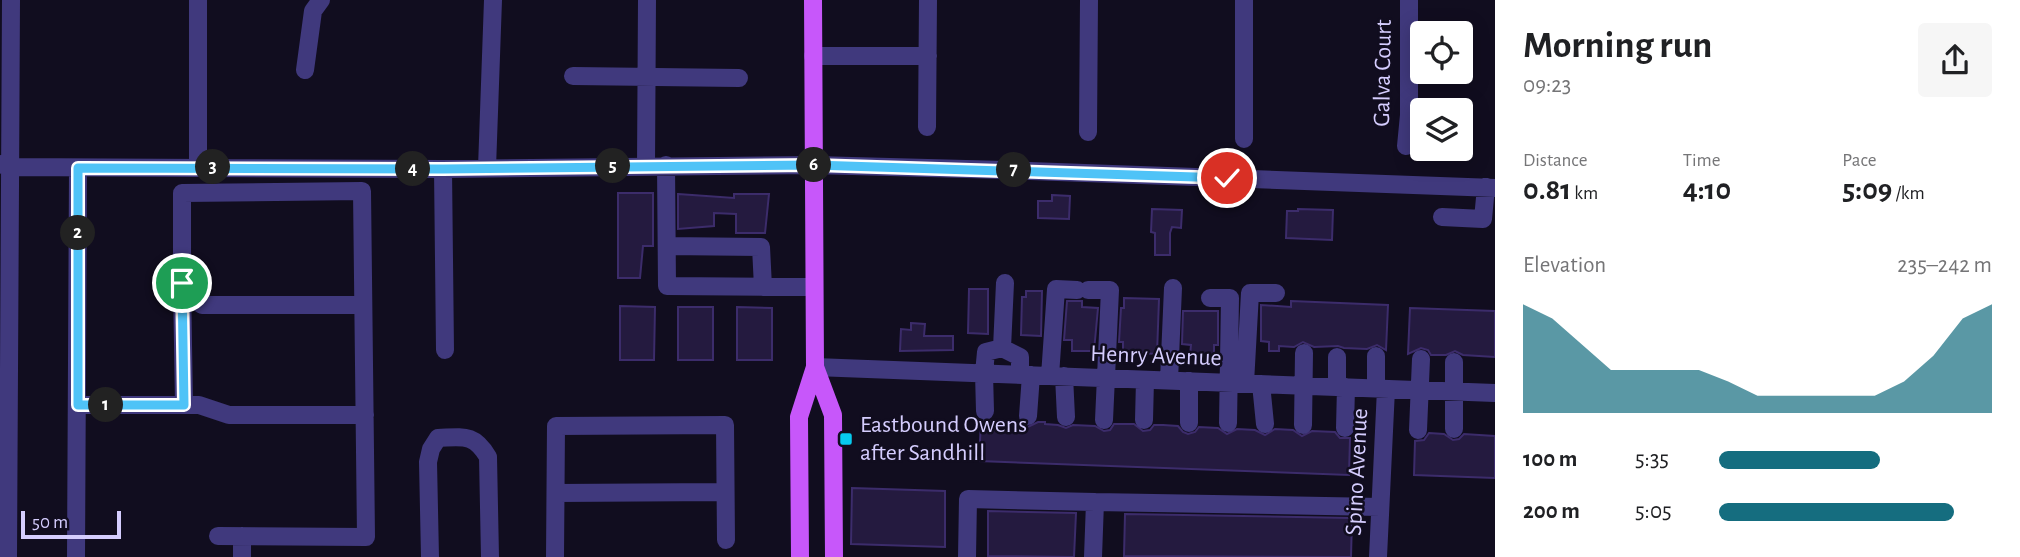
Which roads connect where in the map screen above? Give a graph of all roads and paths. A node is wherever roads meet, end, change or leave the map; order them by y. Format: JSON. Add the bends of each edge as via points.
{"nodes":[{"id":1,"x":11,"y":0,"type":"edge"},
{"id":2,"x":198,"y":0,"type":"edge"},
{"id":3,"x":321,"y":0,"type":"edge"},
{"id":4,"x":493,"y":0,"type":"edge"},
{"id":5,"x":647,"y":0,"type":"edge"},
{"id":6,"x":813,"y":0,"type":"edge"},
{"id":7,"x":928,"y":0,"type":"edge"},
{"id":8,"x":1089,"y":0,"type":"edge"},
{"id":9,"x":1244,"y":0,"type":"edge"},
{"id":10,"x":1409,"y":0,"type":"edge"},
{"id":11,"x":813,"y":56,"type":"junction"},
{"id":12,"x":928,"y":56,"type":"junction"},
{"id":13,"x":305,"y":70,"type":"dead end"},
{"id":14,"x":573,"y":76,"type":"dead end"},
{"id":15,"x":646,"y":77,"type":"junction"},
{"id":16,"x":739,"y":78,"type":"dead end"},
{"id":17,"x":927,"y":127,"type":"dead end"},
{"id":18,"x":1088,"y":132,"type":"dead end"},
{"id":19,"x":1244,"y":139,"type":"dead end"},
{"id":20,"x":1406,"y":146,"type":"dead end"},
{"id":21,"x":646,"y":165,"type":"junction"},
{"id":22,"x":666,"y":165,"type":"junction"},
{"id":23,"x":814,"y":165,"type":"junction"},
{"id":24,"x":5,"y":166,"type":"edge"},
{"id":25,"x":198,"y":167,"type":"junction"},
{"id":26,"x":78,"y":168,"type":"junction"},
{"id":27,"x":487,"y":168,"type":"junction"},
{"id":28,"x":443,"y":169,"type":"junction"},
{"id":29,"x":1491,"y":187,"type":"edge"},
{"id":30,"x":1442,"y":217,"type":"dead end"},
{"id":31,"x":667,"y":246,"type":"junction"},
{"id":32,"x":182,"y":283,"type":"junction"},
{"id":33,"x":1005,"y":283,"type":"dead end"},
{"id":34,"x":763,"y":287,"type":"junction"},
{"id":35,"x":814,"y":287,"type":"junction"},
{"id":36,"x":1173,"y":288,"type":"dead end"},
{"id":37,"x":1276,"y":293,"type":"dead end"},
{"id":38,"x":1210,"y":298,"type":"dead end"},
{"id":39,"x":363,"y":305,"type":"junction"},
{"id":40,"x":1002,"y":348,"type":"junction"},
{"id":41,"x":445,"y":350,"type":"dead end"},
{"id":42,"x":1304,"y":353,"type":"dead end"},
{"id":43,"x":1376,"y":356,"type":"dead end"},
{"id":44,"x":1337,"y":357,"type":"dead end"},
{"id":45,"x":1420,"y":359,"type":"dead end"},
{"id":46,"x":1454,"y":362,"type":"dead end"},
{"id":47,"x":815,"y":367,"type":"junction"},
{"id":48,"x":984,"y":373,"type":"junction"},
{"id":49,"x":1025,"y":375,"type":"junction"},
{"id":50,"x":1057,"y":376,"type":"junction"},
{"id":51,"x":1105,"y":379,"type":"junction"},
{"id":52,"x":1145,"y":380,"type":"junction"},
{"id":53,"x":1169,"y":380,"type":"junction"},
{"id":54,"x":1189,"y":381,"type":"junction"},
{"id":55,"x":1245,"y":383,"type":"junction"},
{"id":56,"x":1304,"y":386,"type":"junction"},
{"id":57,"x":1341,"y":387,"type":"junction"},
{"id":58,"x":1381,"y":389,"type":"junction"},
{"id":59,"x":1420,"y":390,"type":"junction"},
{"id":60,"x":1453,"y":391,"type":"junction"},
{"id":61,"x":1495,"y":393,"type":"edge"},
{"id":62,"x":78,"y":405,"type":"junction"},
{"id":63,"x":184,"y":405,"type":"junction"},
{"id":64,"x":985,"y":411,"type":"dead end"},
{"id":65,"x":365,"y":415,"type":"junction"},
{"id":66,"x":1028,"y":416,"type":"dead end"},
{"id":67,"x":1066,"y":416,"type":"dead end"},
{"id":68,"x":1104,"y":420,"type":"dead end"},
{"id":69,"x":1144,"y":420,"type":"dead end"},
{"id":70,"x":1189,"y":423,"type":"dead end"},
{"id":71,"x":1228,"y":423,"type":"dead end"},
{"id":72,"x":1265,"y":424,"type":"dead end"},
{"id":73,"x":1303,"y":425,"type":"dead end"},
{"id":74,"x":1345,"y":428,"type":"dead end"},
{"id":75,"x":1454,"y":429,"type":"dead end"},
{"id":76,"x":1418,"y":430,"type":"dead end"},
{"id":77,"x":725,"y":492,"type":"junction"},
{"id":78,"x":555,"y":493,"type":"junction"},
{"id":79,"x":1095,"y":502,"type":"junction"},
{"id":80,"x":1380,"y":507,"type":"junction"},
{"id":81,"x":218,"y":536,"type":"dead end"},
{"id":82,"x":242,"y":536,"type":"junction"},
{"id":83,"x":726,"y":540,"type":"dead end"},
{"id":84,"x":8,"y":557,"type":"edge"},
{"id":85,"x":76,"y":557,"type":"edge"},
{"id":86,"x":242,"y":557,"type":"edge"},
{"id":87,"x":430,"y":557,"type":"edge"},
{"id":88,"x":490,"y":557,"type":"edge"},
{"id":89,"x":555,"y":557,"type":"edge"},
{"id":90,"x":800,"y":557,"type":"edge"},
{"id":91,"x":834,"y":557,"type":"edge"},
{"id":92,"x":967,"y":557,"type":"edge"},
{"id":93,"x":1093,"y":557,"type":"edge"},
{"id":94,"x":1378,"y":557,"type":"edge"}],
"edges":[{"from":1,"to":24,"type":"street"},
{"from":2,"to":25,"type":"street"},
{"from":3,"to":13,"type":"street","via":[[313,11]]},
{"from":4,"to":27,"type":"street"},
{"from":5,"to":15,"type":"street"},
{"from":6,"to":11,"type":"main road"},
{"from":7,"to":12,"type":"street"},
{"from":8,"to":18,"type":"street"},
{"from":9,"to":19,"type":"street"},
{"from":10,"to":20,"type":"street","name":"Galva Court"},
{"from":11,"to":12,"type":"street"},
{"from":11,"to":23,"type":"main road"},
{"from":12,"to":17,"type":"street"},
{"from":14,"to":15,"type":"street"},
{"from":15,"to":16,"type":"street"},
{"from":15,"to":21,"type":"street"},
{"from":21,"to":22,"type":"street"},
{"from":21,"to":27,"type":"street"},
{"from":22,"to":23,"type":"street"},
{"from":22,"to":31,"type":"street"},
{"from":23,"to":29,"type":"street"},
{"from":23,"to":35,"type":"main road"},
{"from":24,"to":26,"type":"street"},
{"from":24,"to":84,"type":"street"},
{"from":25,"to":26,"type":"street"},
{"from":25,"to":28,"type":"street"},
{"from":26,"to":62,"type":"street"},
{"from":27,"to":28,"type":"street"},
{"from":28,"to":41,"type":"street"},
{"from":29,"to":30,"type":"street","via":[[1483,219]]},
{"from":31,"to":34,"type":"street","via":[[761,247]]},
{"from":31,"to":34,"type":"street","via":[[667,286]]},
{"from":32,"to":39,"type":"street","via":[[202,305]]},
{"from":32,"to":39,"type":"street","via":[[182,193],[362,191]]},
{"from":32,"to":63,"type":"street"},
{"from":33,"to":40,"type":"street"},
{"from":34,"to":35,"type":"street"},
{"from":35,"to":47,"type":"main road"},
{"from":36,"to":53,"type":"street"},
{"from":37,"to":55,"type":"street","via":[[1250,293]]},
{"from":38,"to":55,"type":"street","via":[[1230,298]]},
{"from":39,"to":65,"type":"street"},
{"from":40,"to":48,"type":"street","via":[[986,352]]},
{"from":40,"to":49,"type":"street","via":[[1020,357]]},
{"from":42,"to":56,"type":"street"},
{"from":43,"to":58,"type":"street","name":"Spino Avenue"},
{"from":44,"to":57,"type":"street"},
{"from":45,"to":59,"type":"street"},
{"from":46,"to":60,"type":"street"},
{"from":47,"to":48,"type":"street","name":"Henry Avenue"},
{"from":47,"to":90,"type":"main road","via":[[799,417]]},
{"from":47,"to":91,"type":"main road","via":[[833,415]]},
{"from":48,"to":49,"type":"street","name":"Henry Avenue"},
{"from":48,"to":64,"type":"street"},
{"from":49,"to":50,"type":"street","name":"Henry Avenue"},
{"from":49,"to":66,"type":"street"},
{"from":50,"to":51,"type":"street","name":"Henry Avenue"},
{"from":50,"to":51,"type":"street","via":[[1056,289],[1110,290]]},
{"from":50,"to":67,"type":"street"},
{"from":51,"to":52,"type":"street","name":"Henry Avenue"},
{"from":51,"to":68,"type":"street"},
{"from":52,"to":53,"type":"street","name":"Henry Avenue"},
{"from":52,"to":69,"type":"street"},
{"from":53,"to":54,"type":"street","name":"Henry Avenue"},
{"from":54,"to":55,"type":"street","name":"Henry Avenue"},
{"from":54,"to":70,"type":"street"},
{"from":55,"to":56,"type":"street","name":"Henry Avenue"},
{"from":55,"to":71,"type":"street"},
{"from":55,"to":72,"type":"street"},
{"from":56,"to":57,"type":"street","name":"Henry Avenue"},
{"from":56,"to":73,"type":"street"},
{"from":57,"to":58,"type":"street","name":"Henry Avenue"},
{"from":57,"to":74,"type":"street"},
{"from":58,"to":59,"type":"street","name":"Henry Avenue"},
{"from":58,"to":80,"type":"street","name":"Spino Avenue"},
{"from":59,"to":60,"type":"street","name":"Henry Avenue"},
{"from":59,"to":76,"type":"street"},
{"from":60,"to":61,"type":"street","name":"Henry Avenue"},
{"from":60,"to":75,"type":"street"},
{"from":62,"to":63,"type":"street"},
{"from":62,"to":85,"type":"street"},
{"from":63,"to":65,"type":"street","via":[[229,415]]},
{"from":65,"to":82,"type":"street","via":[[366,537]]},
{"from":77,"to":78,"type":"street"},
{"from":77,"to":78,"type":"street","via":[[725,425],[699,425],[556,426]]},
{"from":77,"to":83,"type":"street"},
{"from":78,"to":89,"type":"street"},
{"from":79,"to":80,"type":"street"},
{"from":79,"to":92,"type":"street","via":[[968,499]]},
{"from":79,"to":93,"type":"street"},
{"from":80,"to":94,"type":"street","name":"Spino Avenue"},
{"from":81,"to":82,"type":"street"},
{"from":82,"to":86,"type":"street"},
{"from":87,"to":88,"type":"street","via":[[431,449],[438,438],[466,436],[480,443],[488,457]]}]}
